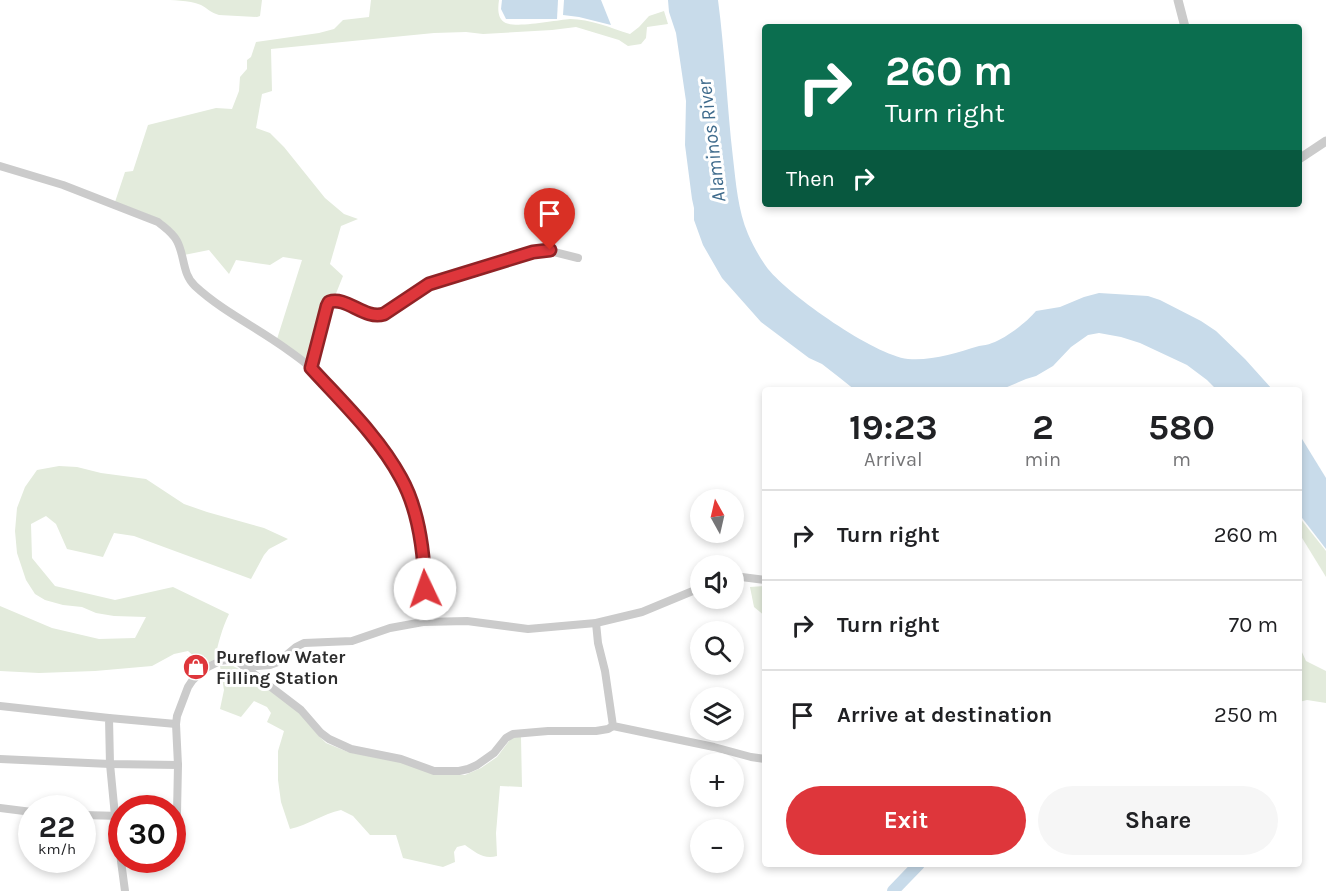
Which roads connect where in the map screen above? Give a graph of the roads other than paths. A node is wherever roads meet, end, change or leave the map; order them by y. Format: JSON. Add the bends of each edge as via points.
{"nodes":[{"id":1,"x":1178,"y":0,"type":"edge"},
{"id":2,"x":1184,"y":24,"type":"edge"},
{"id":3,"x":1326,"y":141,"type":"edge"},
{"id":4,"x":1302,"y":157,"type":"edge"},
{"id":5,"x":0,"y":166,"type":"edge"},
{"id":6,"x":578,"y":258,"type":"dead end"},
{"id":7,"x":311,"y":368,"type":"junction"},
{"id":8,"x":744,"y":577,"type":"edge"},
{"id":9,"x":762,"y":580,"type":"edge"},
{"id":10,"x":690,"y":592,"type":"edge"},
{"id":11,"x":423,"y":622,"type":"junction"},
{"id":12,"x":596,"y":623,"type":"junction"},
{"id":13,"x":240,"y":663,"type":"junction"},
{"id":14,"x":0,"y":706,"type":"edge"},
{"id":15,"x":109,"y":718,"type":"junction"},
{"id":16,"x":176,"y":724,"type":"junction"},
{"id":17,"x":613,"y":726,"type":"junction"},
{"id":18,"x":0,"y":759,"type":"edge"},
{"id":19,"x":762,"y":759,"type":"edge"},
{"id":20,"x":110,"y":764,"type":"junction"},
{"id":21,"x":178,"y":765,"type":"junction"},
{"id":22,"x":115,"y":795,"type":"edge"},
{"id":23,"x":177,"y":795,"type":"edge"},
{"id":24,"x":0,"y":808,"type":"edge"},
{"id":25,"x":18,"y":810,"type":"edge"},
{"id":26,"x":124,"y":873,"type":"edge"},
{"id":27,"x":126,"y":891,"type":"edge"}],
"edges":[{"from":1,"to":2,"type":"street"},
{"from":3,"to":4,"type":"street"},
{"from":5,"to":7,"type":"street","via":[[63,185],[158,222],[177,240],[193,285]]},
{"from":6,"to":7,"type":"street","via":[[550,250],[533,252],[429,284],[379,315],[332,300],[327,306]]},
{"from":7,"to":11,"type":"street","via":[[384,451],[405,486],[422,541]]},
{"from":8,"to":9,"type":"street"},
{"from":10,"to":12,"type":"street","via":[[642,612]]},
{"from":11,"to":12,"type":"street","via":[[467,621],[528,629]]},
{"from":11,"to":13,"type":"street","via":[[352,641],[304,644],[270,665]]},
{"from":12,"to":17,"type":"street"},
{"from":13,"to":16,"type":"street","via":[[220,661],[198,674],[188,687]]},
{"from":13,"to":17,"type":"street","via":[[301,710],[329,739],[351,750],[401,759],[434,771],[468,769],[486,760],[513,734],[596,731]]},
{"from":14,"to":15,"type":"street"},
{"from":15,"to":16,"type":"street"},
{"from":15,"to":20,"type":"street"},
{"from":16,"to":21,"type":"street"},
{"from":17,"to":19,"type":"street"},
{"from":18,"to":20,"type":"street"},
{"from":20,"to":21,"type":"street"},
{"from":20,"to":22,"type":"street"},
{"from":21,"to":23,"type":"street"},
{"from":24,"to":25,"type":"street"},
{"from":26,"to":27,"type":"street"}]}
